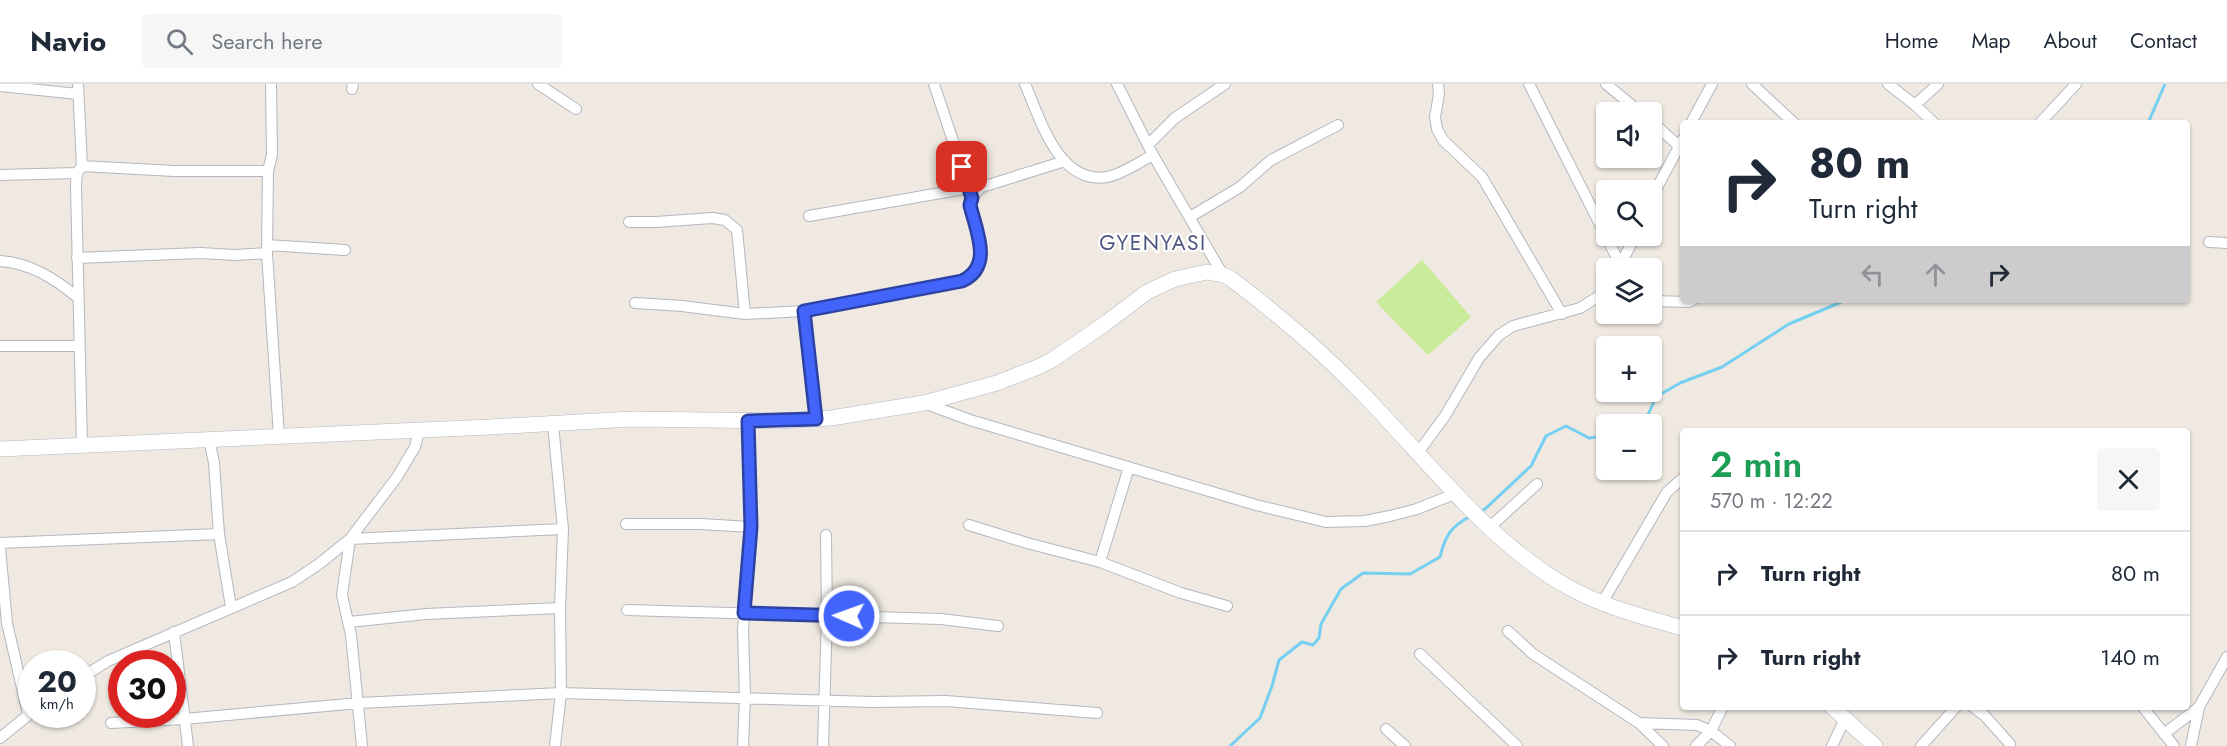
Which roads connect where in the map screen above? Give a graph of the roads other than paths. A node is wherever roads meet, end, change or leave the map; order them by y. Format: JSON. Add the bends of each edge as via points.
{"nodes":[{"id":1,"x":271,"y":84,"type":"edge"},
{"id":2,"x":538,"y":84,"type":"edge"},
{"id":3,"x":934,"y":84,"type":"edge"},
{"id":4,"x":1025,"y":84,"type":"edge"},
{"id":5,"x":1117,"y":84,"type":"edge"},
{"id":6,"x":1225,"y":84,"type":"edge"},
{"id":7,"x":1438,"y":84,"type":"edge"},
{"id":8,"x":1529,"y":84,"type":"edge"},
{"id":9,"x":1606,"y":84,"type":"edge"},
{"id":10,"x":1712,"y":84,"type":"edge"},
{"id":11,"x":1752,"y":84,"type":"edge"},
{"id":12,"x":1888,"y":84,"type":"edge"},
{"id":13,"x":1938,"y":84,"type":"edge"},
{"id":14,"x":2076,"y":84,"type":"edge"},
{"id":15,"x":0,"y":86,"type":"edge"},
{"id":16,"x":78,"y":89,"type":"edge"},
{"id":17,"x":1628,"y":102,"type":"edge"},
{"id":18,"x":1915,"y":105,"type":"junction"},
{"id":19,"x":576,"y":109,"type":"dead end"},
{"id":20,"x":1693,"y":120,"type":"edge"},
{"id":21,"x":1791,"y":120,"type":"edge"},
{"id":22,"x":1931,"y":120,"type":"edge"},
{"id":23,"x":2043,"y":120,"type":"edge"},
{"id":24,"x":1338,"y":125,"type":"dead end"},
{"id":25,"x":1662,"y":132,"type":"edge"},
{"id":26,"x":1151,"y":149,"type":"junction"},
{"id":27,"x":1680,"y":150,"type":"edge"},
{"id":28,"x":1065,"y":161,"type":"junction"},
{"id":29,"x":80,"y":170,"type":"junction"},
{"id":30,"x":268,"y":171,"type":"junction"},
{"id":31,"x":0,"y":175,"type":"edge"},
{"id":32,"x":1662,"y":180,"type":"edge"},
{"id":33,"x":970,"y":193,"type":"junction"},
{"id":34,"x":809,"y":216,"type":"dead end"},
{"id":35,"x":1190,"y":217,"type":"junction"},
{"id":36,"x":629,"y":222,"type":"dead end"},
{"id":37,"x":2209,"y":243,"type":"dead end"},
{"id":38,"x":2227,"y":243,"type":"edge"},
{"id":39,"x":267,"y":249,"type":"junction"},
{"id":40,"x":345,"y":250,"type":"dead end"},
{"id":41,"x":77,"y":258,"type":"junction"},
{"id":42,"x":1616,"y":258,"type":"edge"},
{"id":43,"x":0,"y":261,"type":"edge"},
{"id":44,"x":1223,"y":275,"type":"junction"},
{"id":45,"x":77,"y":297,"type":"junction"},
{"id":46,"x":1596,"y":298,"type":"edge"},
{"id":47,"x":1662,"y":301,"type":"edge"},
{"id":48,"x":1680,"y":302,"type":"edge"},
{"id":49,"x":635,"y":303,"type":"dead end"},
{"id":50,"x":804,"y":311,"type":"junction"},
{"id":51,"x":746,"y":314,"type":"junction"},
{"id":52,"x":1562,"y":314,"type":"junction"},
{"id":53,"x":0,"y":346,"type":"edge"},
{"id":54,"x":79,"y":346,"type":"junction"},
{"id":55,"x":924,"y":403,"type":"junction"},
{"id":56,"x":816,"y":419,"type":"junction"},
{"id":57,"x":748,"y":421,"type":"junction"},
{"id":58,"x":553,"y":424,"type":"junction"},
{"id":59,"x":419,"y":430,"type":"junction"},
{"id":60,"x":279,"y":436,"type":"junction"},
{"id":61,"x":209,"y":439,"type":"junction"},
{"id":62,"x":82,"y":446,"type":"junction"},
{"id":63,"x":0,"y":448,"type":"edge"},
{"id":64,"x":1417,"y":454,"type":"junction"},
{"id":65,"x":1129,"y":467,"type":"junction"},
{"id":66,"x":1680,"y":481,"type":"edge"},
{"id":67,"x":1537,"y":484,"type":"dead end"},
{"id":68,"x":1457,"y":493,"type":"junction"},
{"id":69,"x":1481,"y":518,"type":"junction"},
{"id":70,"x":626,"y":524,"type":"dead end"},
{"id":71,"x":969,"y":525,"type":"dead end"},
{"id":72,"x":751,"y":527,"type":"junction"},
{"id":73,"x":563,"y":530,"type":"junction"},
{"id":74,"x":219,"y":534,"type":"junction"},
{"id":75,"x":826,"y":535,"type":"dead end"},
{"id":76,"x":350,"y":538,"type":"junction"},
{"id":77,"x":0,"y":543,"type":"edge"},
{"id":78,"x":0,"y":548,"type":"edge"},
{"id":79,"x":1100,"y":562,"type":"junction"},
{"id":80,"x":1602,"y":603,"type":"junction"},
{"id":81,"x":1227,"y":606,"type":"dead end"},
{"id":82,"x":231,"y":607,"type":"junction"},
{"id":83,"x":560,"y":608,"type":"junction"},
{"id":84,"x":627,"y":610,"type":"dead end"},
{"id":85,"x":744,"y":613,"type":"junction"},
{"id":86,"x":827,"y":616,"type":"junction"},
{"id":87,"x":349,"y":622,"type":"junction"},
{"id":88,"x":1680,"y":623,"type":"edge"},
{"id":89,"x":998,"y":626,"type":"dead end"},
{"id":90,"x":174,"y":632,"type":"junction"},
{"id":91,"x":1508,"y":632,"type":"dead end"},
{"id":92,"x":176,"y":650,"type":"edge"},
{"id":93,"x":1420,"y":654,"type":"dead end"},
{"id":94,"x":2227,"y":657,"type":"edge"},
{"id":95,"x":18,"y":666,"type":"edge"},
{"id":96,"x":96,"y":668,"type":"edge"},
{"id":97,"x":561,"y":693,"type":"junction"},
{"id":98,"x":745,"y":697,"type":"junction"},
{"id":99,"x":825,"y":700,"type":"junction"},
{"id":100,"x":359,"y":703,"type":"junction"},
{"id":101,"x":2199,"y":707,"type":"junction"},
{"id":102,"x":1721,"y":710,"type":"edge"},
{"id":103,"x":1835,"y":710,"type":"edge"},
{"id":104,"x":1953,"y":710,"type":"edge"},
{"id":105,"x":1977,"y":710,"type":"edge"},
{"id":106,"x":2145,"y":710,"type":"edge"},
{"id":107,"x":1097,"y":713,"type":"dead end"},
{"id":108,"x":186,"y":718,"type":"edge"},
{"id":109,"x":1845,"y":719,"type":"junction"},
{"id":110,"x":18,"y":723,"type":"edge"},
{"id":111,"x":1639,"y":723,"type":"junction"},
{"id":112,"x":185,"y":728,"type":"edge"},
{"id":113,"x":1386,"y":729,"type":"dead end"},
{"id":114,"x":1711,"y":731,"type":"junction"},
{"id":115,"x":0,"y":738,"type":"edge"},
{"id":116,"x":2170,"y":742,"type":"edge"},
{"id":117,"x":2010,"y":744,"type":"dead end"},
{"id":118,"x":188,"y":746,"type":"edge"},
{"id":119,"x":362,"y":746,"type":"edge"},
{"id":120,"x":555,"y":746,"type":"edge"},
{"id":121,"x":743,"y":746,"type":"edge"},
{"id":122,"x":823,"y":746,"type":"edge"},
{"id":123,"x":1405,"y":746,"type":"edge"},
{"id":124,"x":1517,"y":746,"type":"edge"},
{"id":125,"x":1663,"y":746,"type":"edge"},
{"id":126,"x":1696,"y":746,"type":"edge"},
{"id":127,"x":1730,"y":746,"type":"edge"},
{"id":128,"x":1832,"y":746,"type":"edge"},
{"id":129,"x":1875,"y":746,"type":"edge"},
{"id":130,"x":1921,"y":746,"type":"edge"},
{"id":131,"x":2191,"y":746,"type":"edge"}],
"edges":[{"from":1,"to":30,"type":"street","via":[[272,155]]},
{"from":2,"to":19,"type":"street"},
{"from":3,"to":33,"type":"street"},
{"from":4,"to":28,"type":"street","via":[[1052,144]]},
{"from":5,"to":26,"type":"street"},
{"from":6,"to":26,"type":"street","via":[[1175,118]]},
{"from":7,"to":52,"type":"street","via":[[1437,129],[1443,140],[1482,177]]},
{"from":8,"to":42,"type":"street"},
{"from":9,"to":17,"type":"street"},
{"from":10,"to":20,"type":"street"},
{"from":11,"to":21,"type":"street"},
{"from":12,"to":18,"type":"street"},
{"from":13,"to":18,"type":"street"},
{"from":14,"to":23,"type":"street"},
{"from":15,"to":16,"type":"street"},
{"from":16,"to":29,"type":"street"},
{"from":18,"to":22,"type":"street"},
{"from":24,"to":35,"type":"street","via":[[1271,160],[1240,186]]},
{"from":25,"to":27,"type":"street"},
{"from":26,"to":28,"type":"street","via":[[1105,177],[1080,173]]},
{"from":26,"to":35,"type":"street"},
{"from":27,"to":32,"type":"street"},
{"from":28,"to":33,"type":"street"},
{"from":29,"to":30,"type":"street"},
{"from":29,"to":31,"type":"street"},
{"from":29,"to":41,"type":"street"},
{"from":30,"to":39,"type":"street"},
{"from":33,"to":34,"type":"street"},
{"from":33,"to":50,"type":"street","via":[[982,252],[980,265],[971,277]]},
{"from":35,"to":44,"type":"street"},
{"from":36,"to":51,"type":"street","via":[[712,218],[731,224],[737,230]]},
{"from":37,"to":38,"type":"street"},
{"from":39,"to":40,"type":"street"},
{"from":39,"to":41,"type":"street","via":[[235,255]]},
{"from":39,"to":60,"type":"street"},
{"from":41,"to":45,"type":"street"},
{"from":43,"to":45,"type":"street","via":[[42,273]]},
{"from":44,"to":55,"type":"street","via":[[1207,272],[1175,279],[1147,292],[1038,367]]},
{"from":44,"to":64,"type":"street","via":[[1310,343],[1359,389]]},
{"from":45,"to":54,"type":"street"},
{"from":46,"to":52,"type":"street"},
{"from":47,"to":48,"type":"street"},
{"from":49,"to":51,"type":"street"},
{"from":50,"to":51,"type":"street"},
{"from":50,"to":56,"type":"street"},
{"from":52,"to":64,"type":"street","via":[[1513,326],[1499,335],[1479,358],[1446,416]]},
{"from":53,"to":54,"type":"street"},
{"from":54,"to":62,"type":"street"},
{"from":55,"to":56,"type":"street"},
{"from":55,"to":65,"type":"street"},
{"from":56,"to":57,"type":"street"},
{"from":57,"to":58,"type":"street","via":[[632,419]]},
{"from":57,"to":72,"type":"street"},
{"from":58,"to":59,"type":"street"},
{"from":58,"to":73,"type":"street"},
{"from":59,"to":60,"type":"street"},
{"from":59,"to":76,"type":"street","via":[[415,447],[401,471]]},
{"from":60,"to":61,"type":"street"},
{"from":61,"to":62,"type":"street"},
{"from":61,"to":74,"type":"street"},
{"from":62,"to":63,"type":"street"},
{"from":64,"to":68,"type":"street"},
{"from":65,"to":68,"type":"street","via":[[1326,522],[1390,516]]},
{"from":65,"to":79,"type":"street"},
{"from":66,"to":80,"type":"street","via":[[1667,492]]},
{"from":67,"to":69,"type":"street"},
{"from":68,"to":69,"type":"street"},
{"from":69,"to":80,"type":"street","via":[[1550,576]]},
{"from":70,"to":72,"type":"street"},
{"from":71,"to":79,"type":"street"},
{"from":72,"to":85,"type":"street"},
{"from":73,"to":76,"type":"street"},
{"from":73,"to":83,"type":"street"},
{"from":74,"to":77,"type":"street"},
{"from":74,"to":82,"type":"street"},
{"from":75,"to":86,"type":"street"},
{"from":76,"to":82,"type":"street","via":[[292,582]]},
{"from":76,"to":87,"type":"street","via":[[342,595]]},
{"from":78,"to":95,"type":"street","via":[[7,623]]},
{"from":79,"to":81,"type":"street"},
{"from":80,"to":88,"type":"street","via":[[1639,616]]},
{"from":82,"to":90,"type":"street"},
{"from":83,"to":87,"type":"street"},
{"from":83,"to":97,"type":"street"},
{"from":84,"to":85,"type":"street"},
{"from":85,"to":86,"type":"street"},
{"from":85,"to":98,"type":"street"},
{"from":86,"to":89,"type":"street","via":[[941,619]]},
{"from":86,"to":99,"type":"street"},
{"from":87,"to":100,"type":"street"},
{"from":90,"to":92,"type":"street"},
{"from":90,"to":96,"type":"street"},
{"from":91,"to":111,"type":"street","via":[[1533,654]]},
{"from":93,"to":124,"type":"street"},
{"from":94,"to":101,"type":"street"},
{"from":97,"to":98,"type":"street"},
{"from":97,"to":100,"type":"street"},
{"from":97,"to":120,"type":"street"},
{"from":98,"to":99,"type":"street"},
{"from":98,"to":121,"type":"street"},
{"from":99,"to":107,"type":"street","via":[[969,702]]},
{"from":99,"to":122,"type":"street"},
{"from":100,"to":108,"type":"street"},
{"from":100,"to":119,"type":"street"},
{"from":101,"to":116,"type":"street"},
{"from":101,"to":131,"type":"street"},
{"from":102,"to":114,"type":"street"},
{"from":103,"to":109,"type":"street"},
{"from":104,"to":130,"type":"street"},
{"from":105,"to":117,"type":"street"},
{"from":106,"to":116,"type":"street"},
{"from":109,"to":128,"type":"street"},
{"from":109,"to":129,"type":"street"},
{"from":110,"to":115,"type":"street"},
{"from":111,"to":114,"type":"street","via":[[1688,724]]},
{"from":111,"to":125,"type":"street"},
{"from":112,"to":118,"type":"street"},
{"from":113,"to":123,"type":"street"},
{"from":114,"to":126,"type":"street"},
{"from":114,"to":127,"type":"street"}]}
